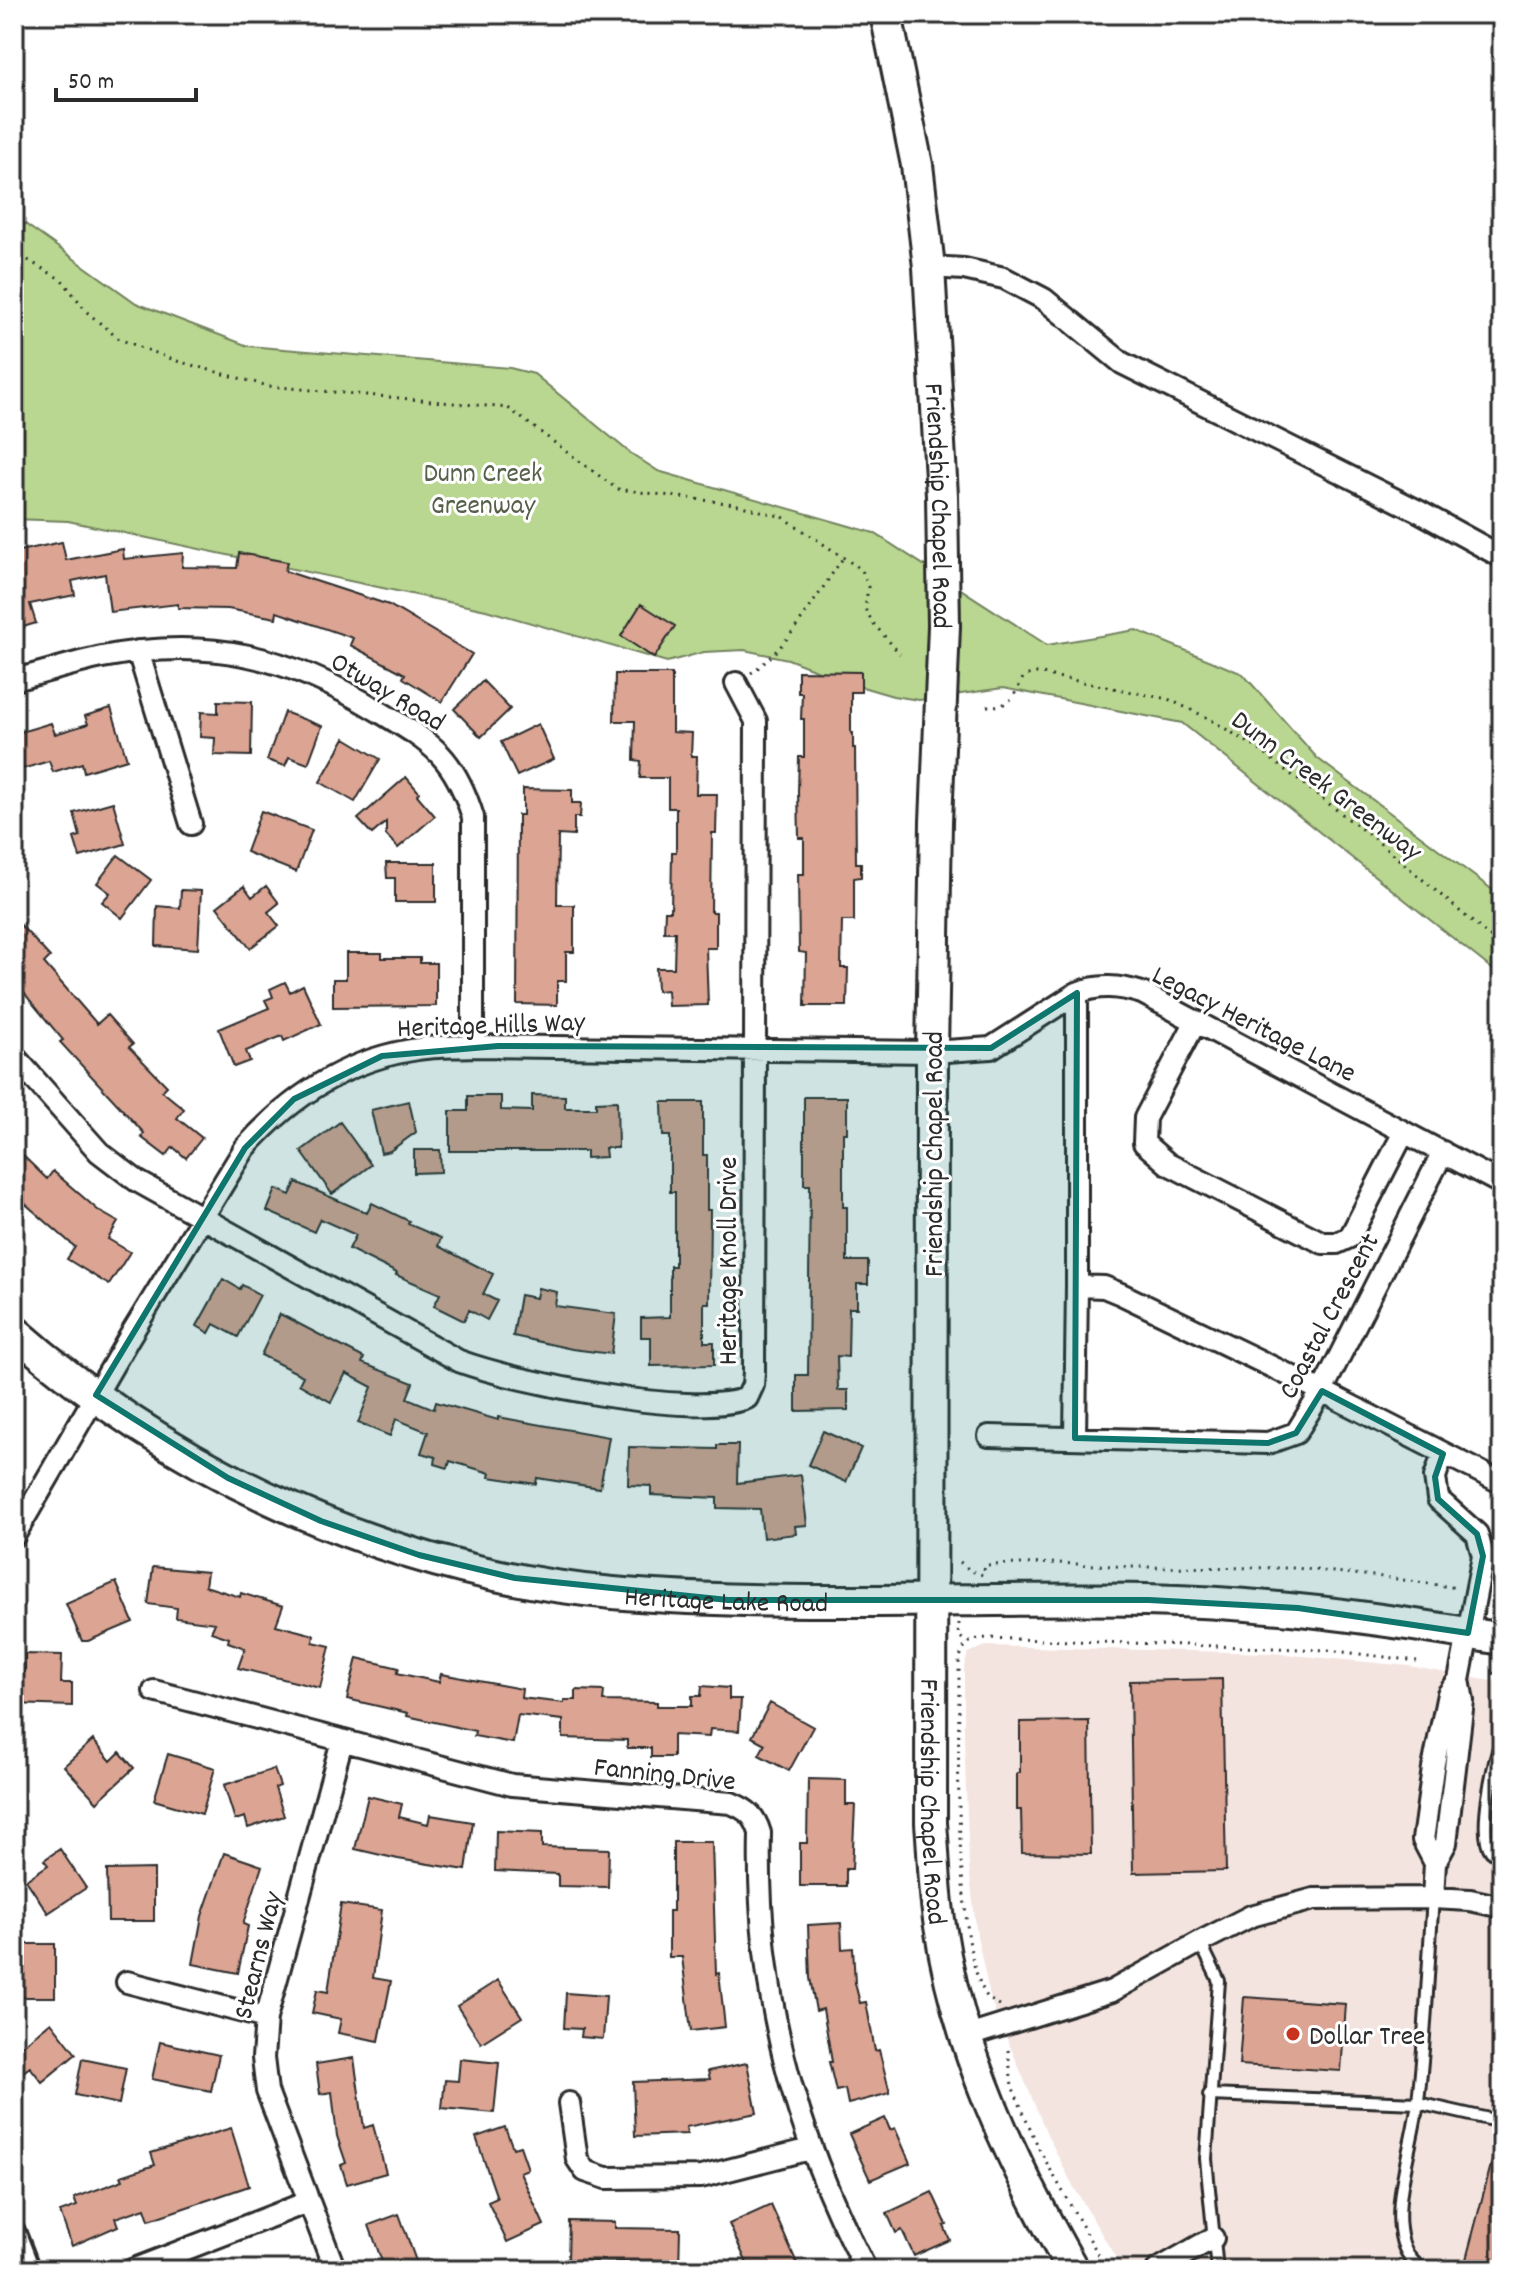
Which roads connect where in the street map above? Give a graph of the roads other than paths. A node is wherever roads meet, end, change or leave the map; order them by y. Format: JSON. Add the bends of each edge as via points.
{"nodes":[{"id":1,"x":886,"y":14,"type":"edge"},
{"id":2,"x":929,"y":267,"type":"junction"},
{"id":3,"x":1502,"y":557,"type":"edge"},
{"id":4,"x":138,"y":651,"type":"junction"},
{"id":5,"x":14,"y":680,"type":"edge"},
{"id":6,"x":736,"y":683,"type":"road end"},
{"id":7,"x":191,"y":824,"type":"dead end"},
{"id":8,"x":1077,"y":993,"type":"junction"},
{"id":9,"x":1196,"y":1021,"type":"junction"},
{"id":10,"x":473,"y":1046,"type":"junction"},
{"id":11,"x":755,"y":1048,"type":"junction"},
{"id":12,"x":932,"y":1052,"type":"junction"},
{"id":13,"x":14,"y":1056,"type":"edge"},
{"id":14,"x":1404,"y":1132,"type":"junction"},
{"id":15,"x":1443,"y":1152,"type":"junction"},
{"id":16,"x":1502,"y":1184,"type":"edge"},
{"id":17,"x":202,"y":1218,"type":"junction"},
{"id":18,"x":1077,"y":1286,"type":"junction"},
{"id":19,"x":14,"y":1331,"type":"edge"},
{"id":20,"x":1322,"y":1391,"type":"junction"},
{"id":21,"x":96,"y":1395,"type":"junction"},
{"id":22,"x":989,"y":1436,"type":"dead end"},
{"id":23,"x":1075,"y":1438,"type":"junction"},
{"id":24,"x":1443,"y":1454,"type":"junction"},
{"id":25,"x":1502,"y":1483,"type":"edge"},
{"id":26,"x":14,"y":1536,"type":"edge"},
{"id":27,"x":932,"y":1599,"type":"junction"},
{"id":28,"x":1468,"y":1633,"type":"junction"},
{"id":29,"x":1502,"y":1639,"type":"edge"},
{"id":30,"x":154,"y":1691,"type":"dead end"},
{"id":31,"x":1502,"y":1739,"type":"edge"},
{"id":32,"x":342,"y":1741,"type":"junction"},
{"id":33,"x":1502,"y":1857,"type":"edge"},
{"id":34,"x":1433,"y":1898,"type":"junction"},
{"id":35,"x":1502,"y":1907,"type":"edge"},
{"id":36,"x":1200,"y":1942,"type":"junction"},
{"id":37,"x":127,"y":1982,"type":"dead end"},
{"id":38,"x":266,"y":2018,"type":"junction"},
{"id":39,"x":965,"y":2037,"type":"junction"},
{"id":40,"x":1209,"y":2095,"type":"junction"},
{"id":41,"x":569,"y":2103,"type":"dead end"},
{"id":42,"x":1418,"y":2103,"type":"junction"},
{"id":43,"x":1502,"y":2122,"type":"edge"},
{"id":44,"x":810,"y":2149,"type":"junction"},
{"id":45,"x":308,"y":2202,"type":"junction"},
{"id":46,"x":14,"y":2231,"type":"edge"},
{"id":47,"x":1213,"y":2238,"type":"junction"},
{"id":48,"x":29,"y":2270,"type":"edge"},
{"id":49,"x":132,"y":2270,"type":"edge"},
{"id":50,"x":335,"y":2270,"type":"edge"},
{"id":51,"x":866,"y":2270,"type":"edge"},
{"id":52,"x":1073,"y":2270,"type":"edge"},
{"id":53,"x":1157,"y":2270,"type":"edge"},
{"id":54,"x":1217,"y":2270,"type":"edge"},
{"id":55,"x":1423,"y":2270,"type":"edge"}],
"edges":[{"from":1,"to":2,"type":"street","name":"Friendship Chapel Road","via":[[917,165]]},
{"from":2,"to":3,"type":"street","via":[[1004,278],[1044,299],[1122,363]]},
{"from":2,"to":12,"type":"street","name":"Friendship Chapel Road","via":[[944,626]]},
{"from":4,"to":5,"type":"street","name":"Otway Road"},
{"from":4,"to":7,"type":"street"},
{"from":4,"to":10,"type":"street","name":"Otway Road","via":[[234,652],[301,670],[363,701],[446,759],[463,786],[473,817]]},
{"from":6,"to":11,"type":"street","name":"Heritage Knoll Drive","via":[[756,721]]},
{"from":8,"to":9,"type":"street","name":"Legacy Heritage Lane","via":[[1121,987]]},
{"from":8,"to":12,"type":"street","name":"Legacy Heritage Lane","via":[[991,1048]]},
{"from":8,"to":18,"type":"street"},
{"from":9,"to":14,"type":"street","name":"Legacy Heritage Lane"},
{"from":9,"to":14,"type":"street","via":[[1145,1118],[1144,1143],[1168,1164],[1323,1243],[1337,1243],[1350,1237]]},
{"from":10,"to":11,"type":"street","name":"Heritage Hills Way"},
{"from":10,"to":17,"type":"street","name":"Heritage Hills Way","via":[[382,1056],[352,1066],[294,1099],[245,1148]]},
{"from":11,"to":12,"type":"street","name":"Heritage Hills Way"},
{"from":11,"to":17,"type":"street","name":"Heritage Knoll Drive","via":[[754,1372],[747,1398],[738,1401],[658,1402],[491,1373],[433,1349]]},
{"from":12,"to":27,"type":"street","name":"Friendship Chapel Road"},
{"from":13,"to":17,"type":"street","via":[[99,1152]]},
{"from":14,"to":15,"type":"street","name":"Legacy Heritage Lane"},
{"from":15,"to":16,"type":"street","name":"Legacy Heritage Lane"},
{"from":15,"to":20,"type":"street","name":"Coastal Crescent"},
{"from":17,"to":21,"type":"street","name":"Heritage Hills Way"},
{"from":18,"to":20,"type":"street","via":[[1121,1294]]},
{"from":18,"to":23,"type":"street"},
{"from":19,"to":21,"type":"street","name":"Heritage Lake Road"},
{"from":20,"to":23,"type":"street","name":"Coastal Crescent","via":[[1296,1433],[1268,1443]]},
{"from":20,"to":24,"type":"street"},
{"from":21,"to":26,"type":"street","name":"Heritage Hills Way"},
{"from":21,"to":27,"type":"street","name":"Heritage Lake Road","via":[[228,1478],[321,1521],[419,1555],[515,1578],[610,1592],[728,1600]]},
{"from":22,"to":23,"type":"street","name":"Coastal Crescent"},
{"from":24,"to":25,"type":"street"},
{"from":24,"to":28,"type":"street","via":[[1435,1477],[1438,1499],[1477,1534],[1483,1556]]},
{"from":27,"to":28,"type":"street","name":"Heritage Lake Road","via":[[1149,1600],[1298,1608]]},
{"from":27,"to":39,"type":"street","name":"Friendship Chapel Road","via":[[931,1823],[940,1926]]},
{"from":28,"to":29,"type":"street","name":"Heritage Lake Road"},
{"from":28,"to":34,"type":"street","via":[[1459,1680],[1448,1694],[1423,1840],[1435,1863]]},
{"from":30,"to":32,"type":"street","name":"Fanning Drive"},
{"from":31,"to":33,"type":"lane","via":[[1484,1831],[1491,1851]]},
{"from":32,"to":38,"type":"street","name":"Stearns Way"},
{"from":32,"to":44,"type":"street","name":"Fanning Drive","via":[[512,1785],[731,1803],[756,1818],[770,1988]]},
{"from":34,"to":35,"type":"street"},
{"from":34,"to":36,"type":"street","via":[[1314,1899],[1251,1916]]},
{"from":34,"to":42,"type":"lane"},
{"from":36,"to":39,"type":"street","via":[[1112,1991]]},
{"from":36,"to":40,"type":"lane","via":[[1219,1981]]},
{"from":37,"to":38,"type":"street"},
{"from":38,"to":45,"type":"street","name":"Stearns Way","via":[[267,2091]]},
{"from":39,"to":52,"type":"street","name":"Friendship Chapel Road","via":[[991,2109]]},
{"from":40,"to":42,"type":"lane"},
{"from":40,"to":47,"type":"lane","via":[[1206,2159]]},
{"from":41,"to":44,"type":"street","via":[[577,2159],[585,2171],[606,2178],[701,2177]]},
{"from":42,"to":43,"type":"lane"},
{"from":42,"to":55,"type":"lane","via":[[1399,2225],[1403,2246]]},
{"from":44,"to":51,"type":"street","name":"Fanning Drive"},
{"from":45,"to":49,"type":"street"},
{"from":45,"to":50,"type":"street","name":"Stearns Way"},
{"from":46,"to":48,"type":"street"},
{"from":47,"to":53,"type":"street"},
{"from":47,"to":54,"type":"lane"}]}
